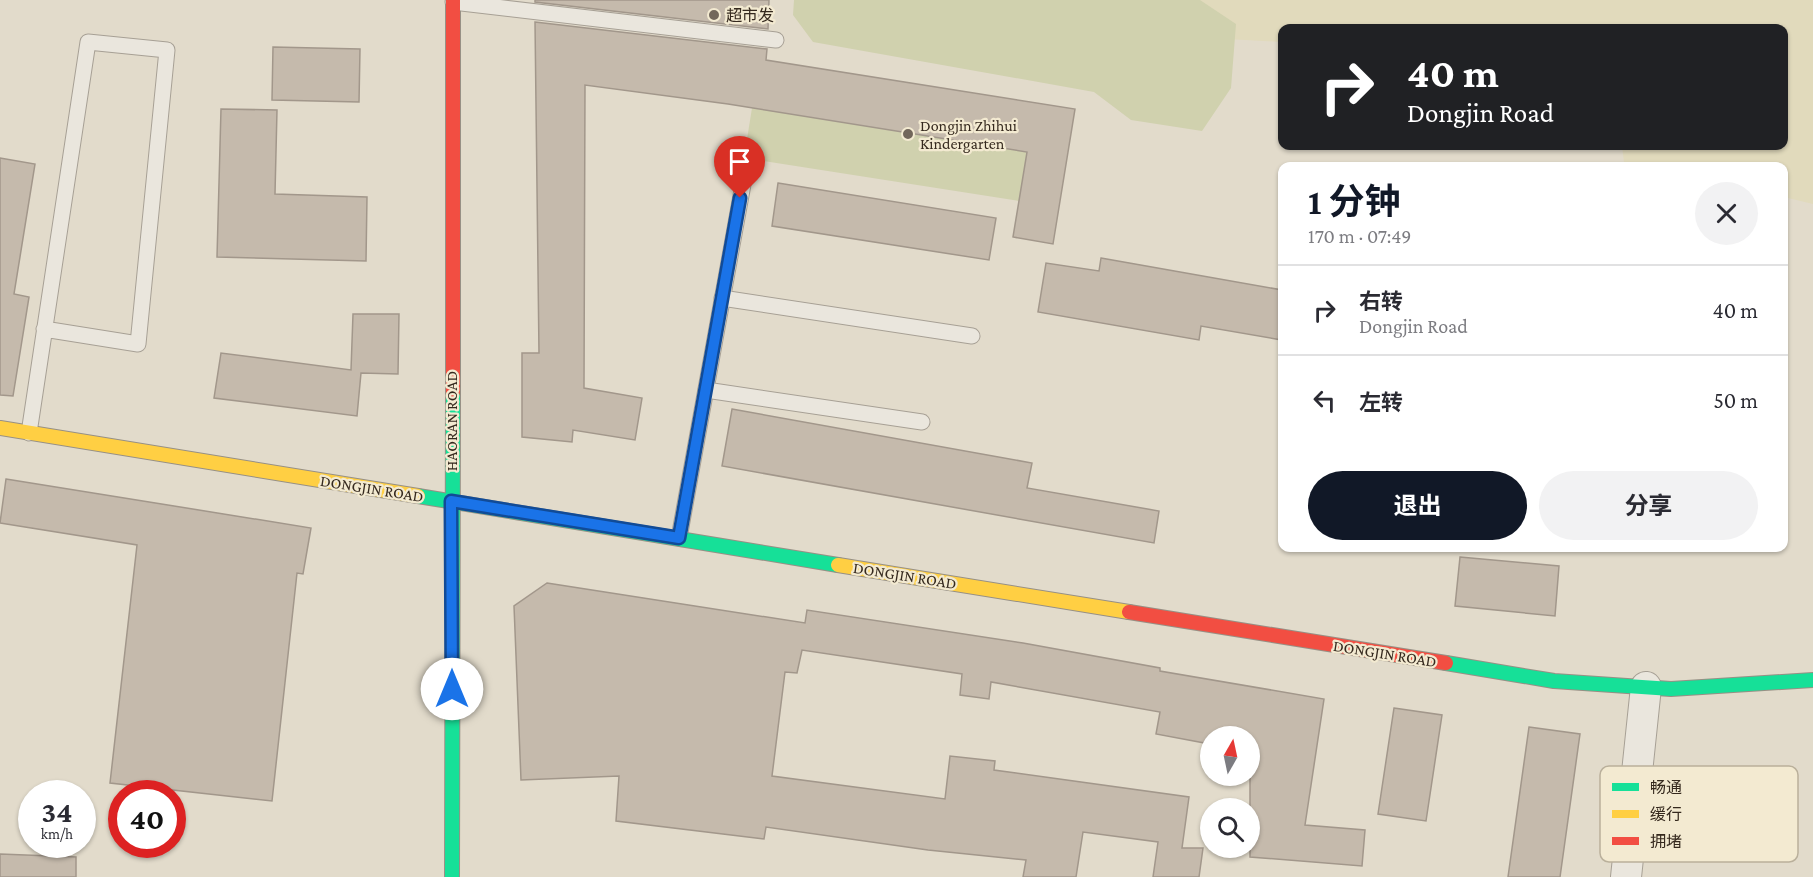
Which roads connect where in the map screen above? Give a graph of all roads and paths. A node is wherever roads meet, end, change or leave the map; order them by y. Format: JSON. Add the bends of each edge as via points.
{"nodes":[{"id":1,"x":453,"y":1,"type":"edge"},
{"id":2,"x":776,"y":40,"type":"dead end"},
{"id":3,"x":744,"y":178,"type":"dead end"},
{"id":4,"x":722,"y":297,"type":"junction"},
{"id":5,"x":44,"y":329,"type":"junction"},
{"id":6,"x":972,"y":336,"type":"dead end"},
{"id":7,"x":706,"y":390,"type":"junction"},
{"id":8,"x":922,"y":422,"type":"dead end"},
{"id":9,"x":0,"y":428,"type":"edge"},
{"id":10,"x":29,"y":433,"type":"junction"},
{"id":11,"x":451,"y":501,"type":"junction"},
{"id":12,"x":679,"y":538,"type":"junction"},
{"id":13,"x":1813,"y":680,"type":"edge"},
{"id":14,"x":1646,"y":687,"type":"junction"},
{"id":15,"x":1638,"y":766,"type":"edge"},
{"id":16,"x":1628,"y":862,"type":"edge"},
{"id":17,"x":452,"y":877,"type":"edge"},
{"id":18,"x":1626,"y":877,"type":"edge"}],
"edges":[{"from":1,"to":2,"type":"lane"},
{"from":1,"to":11,"type":"street","name":"HAORAN ROAD"},
{"from":3,"to":4,"type":"lane"},
{"from":4,"to":6,"type":"lane"},
{"from":4,"to":7,"type":"lane"},
{"from":5,"to":5,"type":"lane","via":[[88,42],[167,50],[138,344]]},
{"from":5,"to":10,"type":"lane"},
{"from":7,"to":8,"type":"lane"},
{"from":7,"to":12,"type":"lane"},
{"from":9,"to":10,"type":"street","name":"DONGJIN ROAD"},
{"from":10,"to":11,"type":"street","name":"DONGJIN ROAD"},
{"from":11,"to":12,"type":"street","name":"DONGJIN ROAD"},
{"from":11,"to":17,"type":"street","name":"HAORAN ROAD"},
{"from":12,"to":14,"type":"street","name":"DONGJIN ROAD","via":[[1554,681]]},
{"from":13,"to":14,"type":"street","name":"DONGJIN ROAD","via":[[1671,689]]},
{"from":14,"to":15,"type":"street"},
{"from":16,"to":18,"type":"street"}]}
